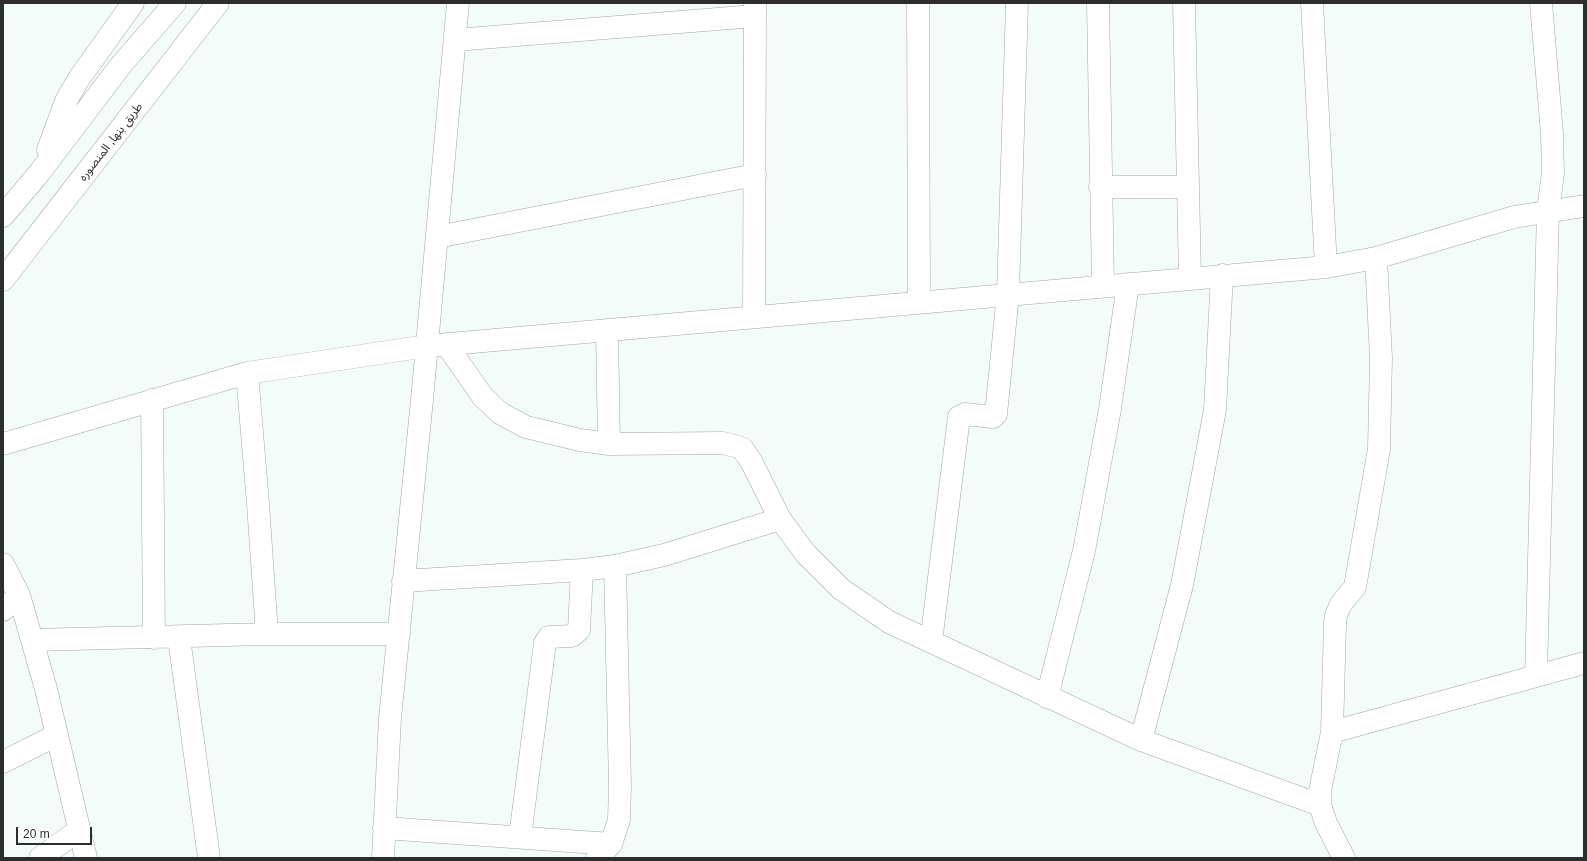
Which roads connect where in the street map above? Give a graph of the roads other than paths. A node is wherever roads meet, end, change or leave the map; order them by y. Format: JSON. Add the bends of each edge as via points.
{"nodes":[{"id":1,"x":133,"y":3,"type":"edge"},
{"id":2,"x":175,"y":3,"type":"edge"},
{"id":3,"x":218,"y":3,"type":"edge"},
{"id":4,"x":458,"y":3,"type":"edge"},
{"id":5,"x":918,"y":3,"type":"edge"},
{"id":6,"x":1017,"y":3,"type":"edge"},
{"id":7,"x":1098,"y":3,"type":"edge"},
{"id":8,"x":1184,"y":3,"type":"edge"},
{"id":9,"x":1312,"y":3,"type":"edge"},
{"id":10,"x":1541,"y":3,"type":"edge"},
{"id":11,"x":755,"y":9,"type":"edge"},
{"id":12,"x":454,"y":40,"type":"junction"},
{"id":13,"x":40,"y":172,"type":"junction"},
{"id":14,"x":755,"y":176,"type":"junction"},
{"id":15,"x":1100,"y":187,"type":"junction"},
{"id":16,"x":1187,"y":188,"type":"junction"},
{"id":17,"x":1584,"y":206,"type":"edge"},
{"id":18,"x":1548,"y":211,"type":"junction"},
{"id":19,"x":3,"y":216,"type":"edge"},
{"id":20,"x":437,"y":237,"type":"junction"},
{"id":21,"x":1376,"y":258,"type":"junction"},
{"id":22,"x":1326,"y":267,"type":"junction"},
{"id":23,"x":1222,"y":275,"type":"junction"},
{"id":24,"x":1190,"y":278,"type":"junction"},
{"id":25,"x":3,"y":280,"type":"edge"},
{"id":26,"x":1128,"y":284,"type":"junction"},
{"id":27,"x":1103,"y":286,"type":"junction"},
{"id":28,"x":1008,"y":294,"type":"junction"},
{"id":29,"x":919,"y":302,"type":"junction"},
{"id":30,"x":754,"y":317,"type":"junction"},
{"id":31,"x":607,"y":330,"type":"junction"},
{"id":32,"x":436,"y":345,"type":"junction"},
{"id":33,"x":247,"y":373,"type":"junction"},
{"id":34,"x":152,"y":400,"type":"junction"},
{"id":35,"x":3,"y":444,"type":"edge"},
{"id":36,"x":609,"y":444,"type":"junction"},
{"id":37,"x":780,"y":519,"type":"junction"},
{"id":38,"x":3,"y":564,"type":"edge"},
{"id":39,"x":615,"y":566,"type":"junction"},
{"id":40,"x":582,"y":570,"type":"junction"},
{"id":41,"x":403,"y":581,"type":"junction"},
{"id":42,"x":18,"y":595,"type":"junction"},
{"id":43,"x":3,"y":610,"type":"edge"},
{"id":44,"x":267,"y":634,"type":"junction"},
{"id":45,"x":399,"y":634,"type":"junction"},
{"id":46,"x":154,"y":638,"type":"junction"},
{"id":47,"x":179,"y":638,"type":"junction"},
{"id":48,"x":32,"y":640,"type":"junction"},
{"id":49,"x":931,"y":642,"type":"junction"},
{"id":50,"x":1584,"y":663,"type":"edge"},
{"id":51,"x":1536,"y":676,"type":"junction"},
{"id":52,"x":1047,"y":697,"type":"junction"},
{"id":53,"x":1332,"y":732,"type":"junction"},
{"id":54,"x":57,"y":735,"type":"junction"},
{"id":55,"x":1140,"y":740,"type":"junction"},
{"id":56,"x":3,"y":762,"type":"edge"},
{"id":57,"x":1320,"y":805,"type":"junction"},
{"id":58,"x":384,"y":828,"type":"junction"},
{"id":59,"x":79,"y":830,"type":"junction"},
{"id":60,"x":520,"y":837,"type":"junction"},
{"id":61,"x":604,"y":851,"type":"edge"},
{"id":62,"x":40,"y":858,"type":"edge"},
{"id":63,"x":86,"y":858,"type":"edge"},
{"id":64,"x":209,"y":858,"type":"edge"},
{"id":65,"x":384,"y":858,"type":"edge"},
{"id":66,"x":1344,"y":858,"type":"edge"}],
"edges":[{"from":1,"to":13,"type":"main road","via":[[66,101]]},
{"from":2,"to":13,"type":"main road","via":[[121,65]]},
{"from":3,"to":25,"type":"main road","name":"طريق بنها, المنصوره"},
{"from":4,"to":12,"type":"main road"},
{"from":5,"to":29,"type":"main road"},
{"from":6,"to":28,"type":"main road"},
{"from":7,"to":15,"type":"main road"},
{"from":8,"to":16,"type":"main road"},
{"from":9,"to":22,"type":"main road"},
{"from":10,"to":18,"type":"main road","via":[[1552,134],[1553,173]]},
{"from":11,"to":12,"type":"main road"},
{"from":11,"to":14,"type":"main road"},
{"from":12,"to":20,"type":"main road"},
{"from":13,"to":19,"type":"main road"},
{"from":14,"to":20,"type":"main road"},
{"from":14,"to":30,"type":"main road"},
{"from":15,"to":16,"type":"main road"},
{"from":15,"to":27,"type":"main road"},
{"from":16,"to":24,"type":"main road"},
{"from":17,"to":18,"type":"main road"},
{"from":18,"to":21,"type":"main road","via":[[1514,217]]},
{"from":18,"to":51,"type":"main road"},
{"from":20,"to":32,"type":"main road"},
{"from":21,"to":22,"type":"main road"},
{"from":21,"to":53,"type":"main road","via":[[1382,358],[1379,449],[1355,587],[1341,604],[1336,615]]},
{"from":22,"to":23,"type":"main road"},
{"from":23,"to":24,"type":"main road"},
{"from":23,"to":55,"type":"main road","via":[[1215,410],[1182,585]]},
{"from":24,"to":26,"type":"main road"},
{"from":26,"to":27,"type":"main road"},
{"from":26,"to":52,"type":"main road","via":[[1110,409],[1084,551]]},
{"from":27,"to":28,"type":"main road"},
{"from":28,"to":29,"type":"main road"},
{"from":28,"to":49,"type":"main road","via":[[996,414],[993,417],[965,414],[959,417]]},
{"from":29,"to":30,"type":"main road"},
{"from":30,"to":31,"type":"main road"},
{"from":31,"to":32,"type":"main road"},
{"from":31,"to":36,"type":"main road"},
{"from":32,"to":33,"type":"main road"},
{"from":32,"to":36,"type":"main road","via":[[500,413],[526,427]]},
{"from":32,"to":41,"type":"main road"},
{"from":33,"to":34,"type":"main road"},
{"from":33,"to":44,"type":"main road"},
{"from":34,"to":35,"type":"main road"},
{"from":34,"to":46,"type":"main road"},
{"from":36,"to":37,"type":"main road","via":[[723,443],[742,448]]},
{"from":37,"to":39,"type":"main road","via":[[664,555]]},
{"from":37,"to":49,"type":"main road","via":[[806,554],[841,589],[888,622]]},
{"from":38,"to":42,"type":"main road"},
{"from":39,"to":40,"type":"main road"},
{"from":39,"to":61,"type":"main road","via":[[619,820]]},
{"from":40,"to":41,"type":"main road"},
{"from":40,"to":60,"type":"main road","via":[[578,630],[572,636],[549,638],[545,643]]},
{"from":41,"to":45,"type":"main road"},
{"from":42,"to":43,"type":"main road"},
{"from":42,"to":48,"type":"main road"},
{"from":44,"to":45,"type":"main road"},
{"from":44,"to":47,"type":"main road"},
{"from":45,"to":58,"type":"main road","via":[[390,718]]},
{"from":46,"to":47,"type":"main road"},
{"from":46,"to":48,"type":"main road"},
{"from":47,"to":64,"type":"main road"},
{"from":48,"to":54,"type":"main road"},
{"from":49,"to":52,"type":"main road"},
{"from":50,"to":51,"type":"main road"},
{"from":51,"to":53,"type":"main road"},
{"from":52,"to":55,"type":"main road"},
{"from":53,"to":57,"type":"main road","via":[[1320,791]]},
{"from":54,"to":56,"type":"main road"},
{"from":54,"to":59,"type":"main road"},
{"from":55,"to":57,"type":"main road"},
{"from":57,"to":66,"type":"main road"},
{"from":58,"to":60,"type":"main road"},
{"from":58,"to":65,"type":"main road"},
{"from":59,"to":62,"type":"main road"},
{"from":59,"to":63,"type":"main road"},
{"from":60,"to":61,"type":"main road"}]}
